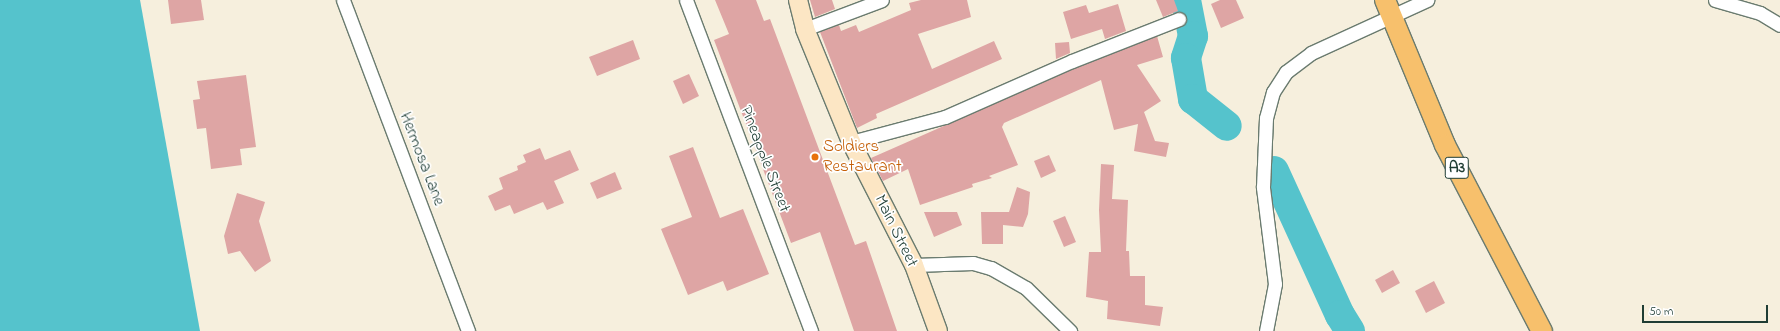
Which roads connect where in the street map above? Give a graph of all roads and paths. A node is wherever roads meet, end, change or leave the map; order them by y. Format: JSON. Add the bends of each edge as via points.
{"nodes":[{"id":1,"x":343,"y":0,"type":"edge"},
{"id":2,"x":686,"y":0,"type":"edge"},
{"id":3,"x":798,"y":0,"type":"edge"},
{"id":4,"x":882,"y":0,"type":"edge"},
{"id":5,"x":1427,"y":0,"type":"edge"},
{"id":6,"x":1715,"y":0,"type":"edge"},
{"id":7,"x":1388,"y":8,"type":"edge"},
{"id":8,"x":1179,"y":19,"type":"dead end"},
{"id":9,"x":1780,"y":25,"type":"edge"},
{"id":10,"x":805,"y":29,"type":"junction"},
{"id":11,"x":852,"y":142,"type":"junction"},
{"id":12,"x":914,"y":265,"type":"junction"},
{"id":13,"x":468,"y":331,"type":"edge"},
{"id":14,"x":812,"y":331,"type":"edge"},
{"id":15,"x":938,"y":331,"type":"edge"},
{"id":16,"x":1070,"y":331,"type":"edge"},
{"id":17,"x":1266,"y":331,"type":"edge"},
{"id":18,"x":1542,"y":331,"type":"edge"}],
"edges":[{"from":1,"to":13,"type":"street","name":"Hermosa Lane"},
{"from":2,"to":14,"type":"street","name":"Pineapple Street"},
{"from":3,"to":10,"type":"street","name":"Main Street"},
{"from":4,"to":10,"type":"street"},
{"from":5,"to":7,"type":"street"},
{"from":6,"to":9,"type":"street","via":[[1760,12]]},
{"from":7,"to":17,"type":"street","via":[[1311,53],[1286,72],[1272,92],[1266,118],[1262,187],[1275,284]]},
{"from":7,"to":18,"type":"main road","number":"A3","via":[[1445,145]]},
{"from":8,"to":11,"type":"street","via":[[1072,61],[945,117]]},
{"from":10,"to":11,"type":"street","name":"Main Street"},
{"from":11,"to":12,"type":"street","name":"Main Street"},
{"from":12,"to":15,"type":"street","name":"Main Street"},
{"from":12,"to":16,"type":"street","via":[[973,263],[991,268],[1026,288]]}]}
